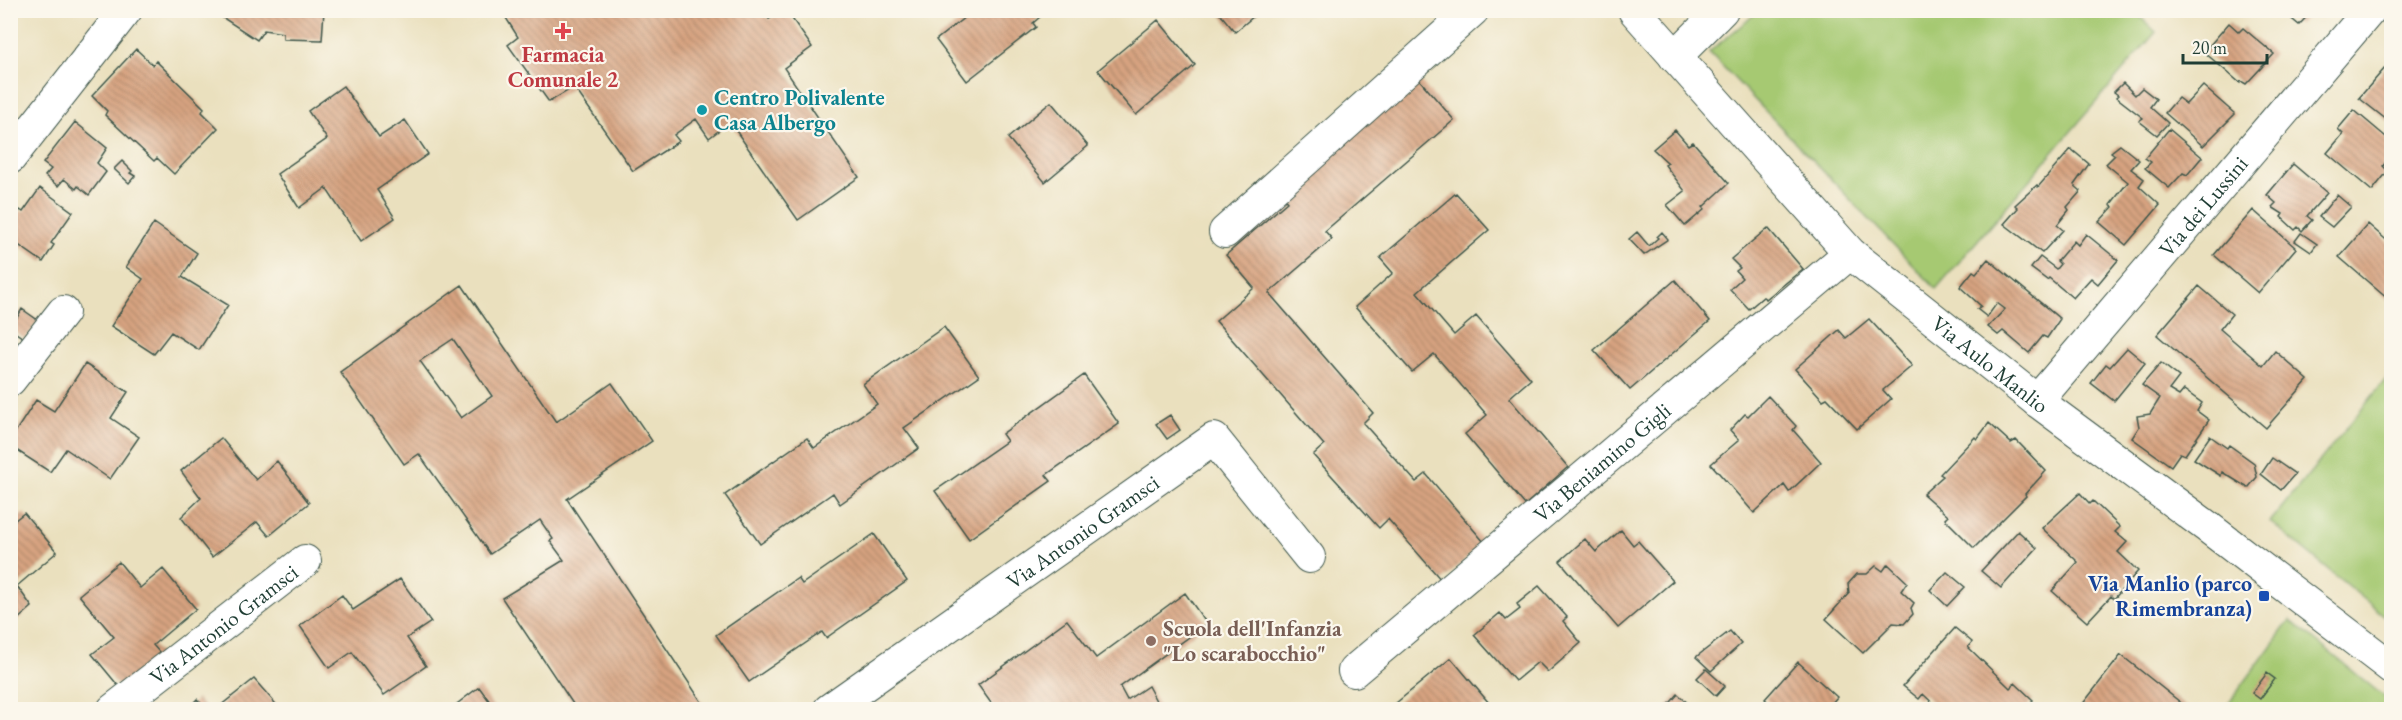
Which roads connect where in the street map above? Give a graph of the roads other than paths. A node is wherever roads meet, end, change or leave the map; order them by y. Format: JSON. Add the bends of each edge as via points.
{"nodes":[{"id":1,"x":126,"y":10,"type":"edge"},
{"id":2,"x":1473,"y":10,"type":"edge"},
{"id":3,"x":1634,"y":10,"type":"edge"},
{"id":4,"x":1722,"y":10,"type":"edge"},
{"id":5,"x":2370,"y":10,"type":"edge"},
{"id":6,"x":1675,"y":57,"type":"junction"},
{"id":7,"x":10,"y":159,"type":"edge"},
{"id":8,"x":1225,"y":232,"type":"dead end"},
{"id":9,"x":1850,"y":253,"type":"junction"},
{"id":10,"x":63,"y":312,"type":"dead end"},
{"id":11,"x":10,"y":380,"type":"edge"},
{"id":12,"x":2037,"y":402,"type":"junction"},
{"id":13,"x":1309,"y":557,"type":"dead end"},
{"id":14,"x":305,"y":561,"type":"dead end"},
{"id":15,"x":2391,"y":668,"type":"edge"},
{"id":16,"x":1354,"y":672,"type":"dead end"},
{"id":17,"x":113,"y":710,"type":"edge"},
{"id":18,"x":829,"y":710,"type":"edge"}],
"edges":[{"from":1,"to":7,"type":"street"},
{"from":2,"to":8,"type":"street"},
{"from":3,"to":6,"type":"street","name":"Via Aulo Manlio"},
{"from":4,"to":6,"type":"street"},
{"from":5,"to":12,"type":"street","name":"Via dei Lussini"},
{"from":6,"to":9,"type":"street","name":"Via Aulo Manlio"},
{"from":9,"to":12,"type":"street","name":"Via Aulo Manlio"},
{"from":9,"to":16,"type":"street","name":"Via Beniamino Gigli"},
{"from":10,"to":11,"type":"street"},
{"from":12,"to":15,"type":"street","name":"Via Aulo Manlio"},
{"from":13,"to":18,"type":"street","name":"Via Antonio Gramsci","via":[[1214,439]]},
{"from":14,"to":17,"type":"street","name":"Via Antonio Gramsci"}]}
